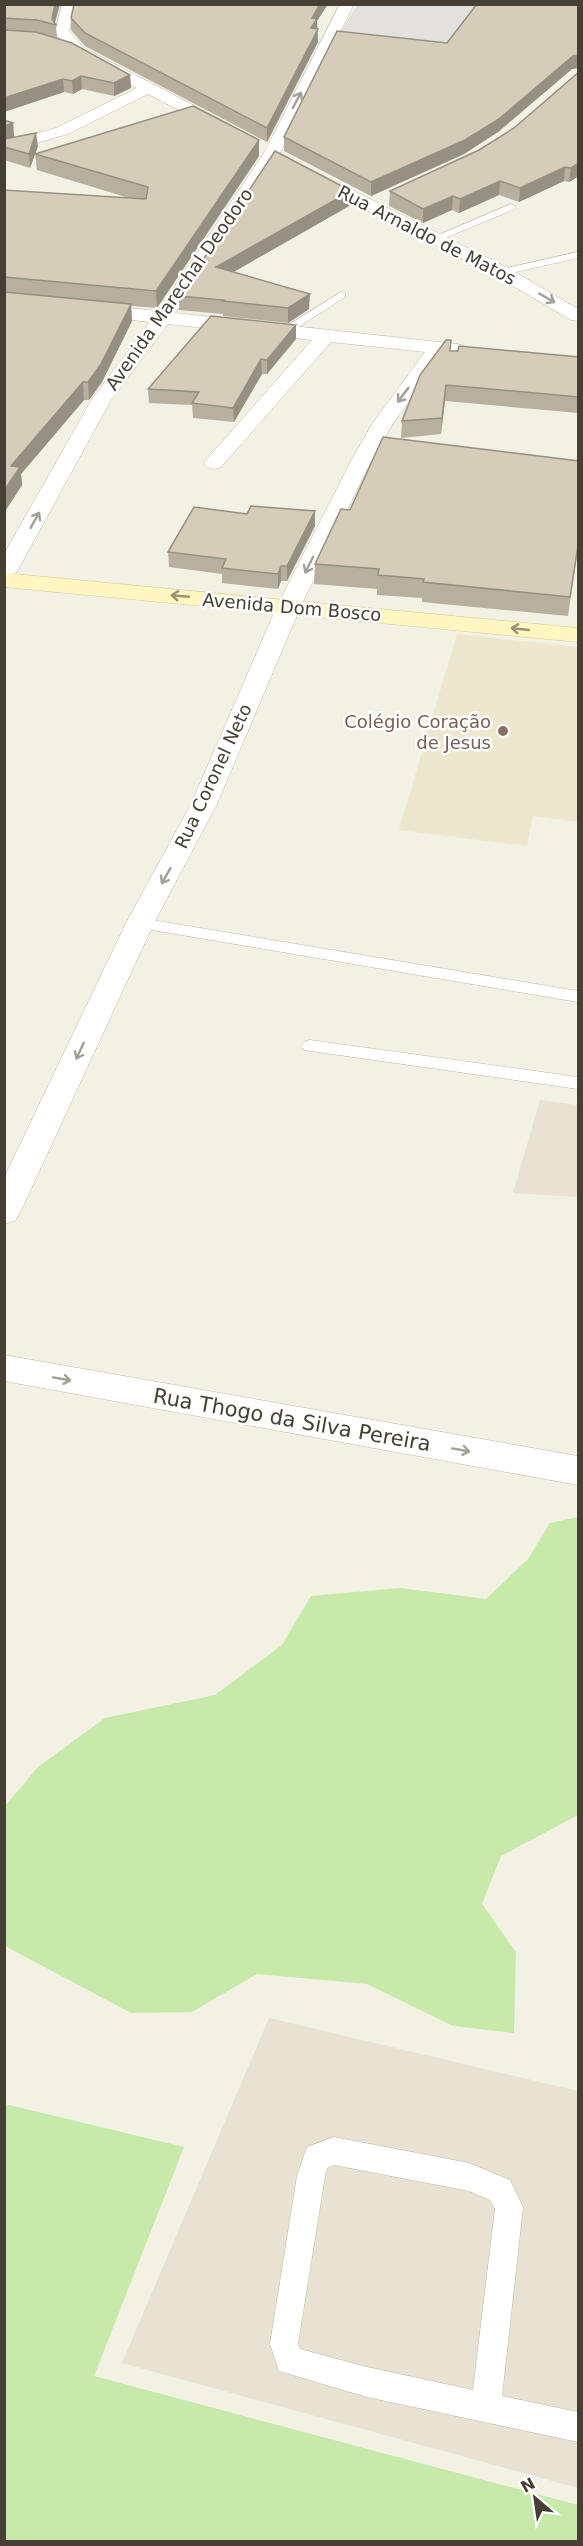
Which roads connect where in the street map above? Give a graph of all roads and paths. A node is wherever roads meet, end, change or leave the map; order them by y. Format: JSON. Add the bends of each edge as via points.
{"nodes":[{"id":1,"x":69,"y":4,"type":"edge"},
{"id":2,"x":347,"y":4,"type":"edge"},
{"id":3,"x":4,"y":37,"type":"edge"},
{"id":4,"x":79,"y":51,"type":"junction"},
{"id":5,"x":148,"y":88,"type":"junction"},
{"id":6,"x":283,"y":128,"type":"junction"},
{"id":7,"x":237,"y":134,"type":"edge"},
{"id":8,"x":4,"y":147,"type":"edge"},
{"id":9,"x":272,"y":153,"type":"junction"},
{"id":10,"x":389,"y":196,"type":"dead end"},
{"id":11,"x":369,"y":206,"type":"junction"},
{"id":12,"x":511,"y":207,"type":"dead end"},
{"id":13,"x":434,"y":239,"type":"junction"},
{"id":14,"x":579,"y":255,"type":"edge"},
{"id":15,"x":502,"y":272,"type":"junction"},
{"id":16,"x":341,"y":295,"type":"dead end"},
{"id":17,"x":4,"y":300,"type":"edge"},
{"id":18,"x":164,"y":316,"type":"junction"},
{"id":19,"x":579,"y":316,"type":"edge"},
{"id":20,"x":285,"y":331,"type":"junction"},
{"id":21,"x":326,"y":336,"type":"junction"},
{"id":22,"x":438,"y":348,"type":"junction"},
{"id":23,"x":474,"y":352,"type":"edge"},
{"id":24,"x":214,"y":463,"type":"dead end"},
{"id":25,"x":4,"y":569,"type":"edge"},
{"id":26,"x":4,"y":580,"type":"edge"},
{"id":27,"x":289,"y":606,"type":"junction"},
{"id":28,"x":579,"y":635,"type":"edge"},
{"id":29,"x":140,"y":923,"type":"junction"},
{"id":30,"x":579,"y":997,"type":"edge"},
{"id":31,"x":310,"y":1046,"type":"dead end"},
{"id":32,"x":579,"y":1083,"type":"edge"},
{"id":33,"x":4,"y":1213,"type":"edge"},
{"id":34,"x":4,"y":1368,"type":"edge"},
{"id":35,"x":579,"y":1471,"type":"edge"},
{"id":36,"x":486,"y":2407,"type":"junction"},
{"id":37,"x":579,"y":2427,"type":"edge"}],
"edges":[{"from":1,"to":4,"type":"street","via":[[62,32]]},
{"from":6,"to":2,"type":"street","name":"Avenida Marechal Deodoro","one_way":true},
{"from":3,"to":4,"type":"street","via":[[46,40]]},
{"from":4,"to":5,"type":"street"},
{"from":5,"to":7,"type":"street"},
{"from":5,"to":8,"type":"street","via":[[62,131]]},
{"from":6,"to":9,"type":"street","name":"Avenida Marechal Deodoro"},
{"from":6,"to":9,"type":"street","name":"Rua Arnaldo de Matos","via":[[260,139]]},
{"from":9,"to":11,"type":"street","name":"Rua Arnaldo de Matos"},
{"from":9,"to":18,"type":"street","name":"Avenida Marechal Deodoro"},
{"from":10,"to":11,"type":"street"},
{"from":11,"to":13,"type":"street","name":"Rua Arnaldo de Matos"},
{"from":12,"to":13,"type":"lane"},
{"from":13,"to":15,"type":"street","name":"Rua Arnaldo de Matos"},
{"from":14,"to":15,"type":"lane"},
{"from":15,"to":19,"type":"street","name":"Rua Arnaldo de Matos","one_way":true},
{"from":16,"to":20,"type":"lane"},
{"from":17,"to":18,"type":"street"},
{"from":18,"to":20,"type":"street"},
{"from":25,"to":18,"type":"street","name":"Avenida Marechal Deodoro","one_way":true,"via":[[102,399]]},
{"from":20,"to":21,"type":"street"},
{"from":21,"to":22,"type":"street"},
{"from":21,"to":24,"type":"street"},
{"from":22,"to":23,"type":"street"},
{"from":22,"to":27,"type":"street","name":"Rua Coronel Neto","one_way":true,"via":[[382,424]]},
{"from":27,"to":26,"type":"main road","name":"Avenida Dom Bosco","one_way":true},
{"from":28,"to":27,"type":"main road","name":"Avenida Dom Bosco","one_way":true},
{"from":27,"to":29,"type":"street","name":"Rua Coronel Neto","one_way":true,"via":[[204,804]]},
{"from":29,"to":30,"type":"lane"},
{"from":29,"to":33,"type":"street","name":"Rua Coronel Neto","one_way":true},
{"from":31,"to":32,"type":"lane"},
{"from":34,"to":35,"type":"street","name":"Rua Thogo da Silva Pereira","one_way":true},
{"from":36,"to":36,"type":"lane","via":[[509,2207],[500,2190],[469,2177],[334,2151],[317,2157],[284,2344],[289,2361]]},
{"from":36,"to":37,"type":"lane"}]}
